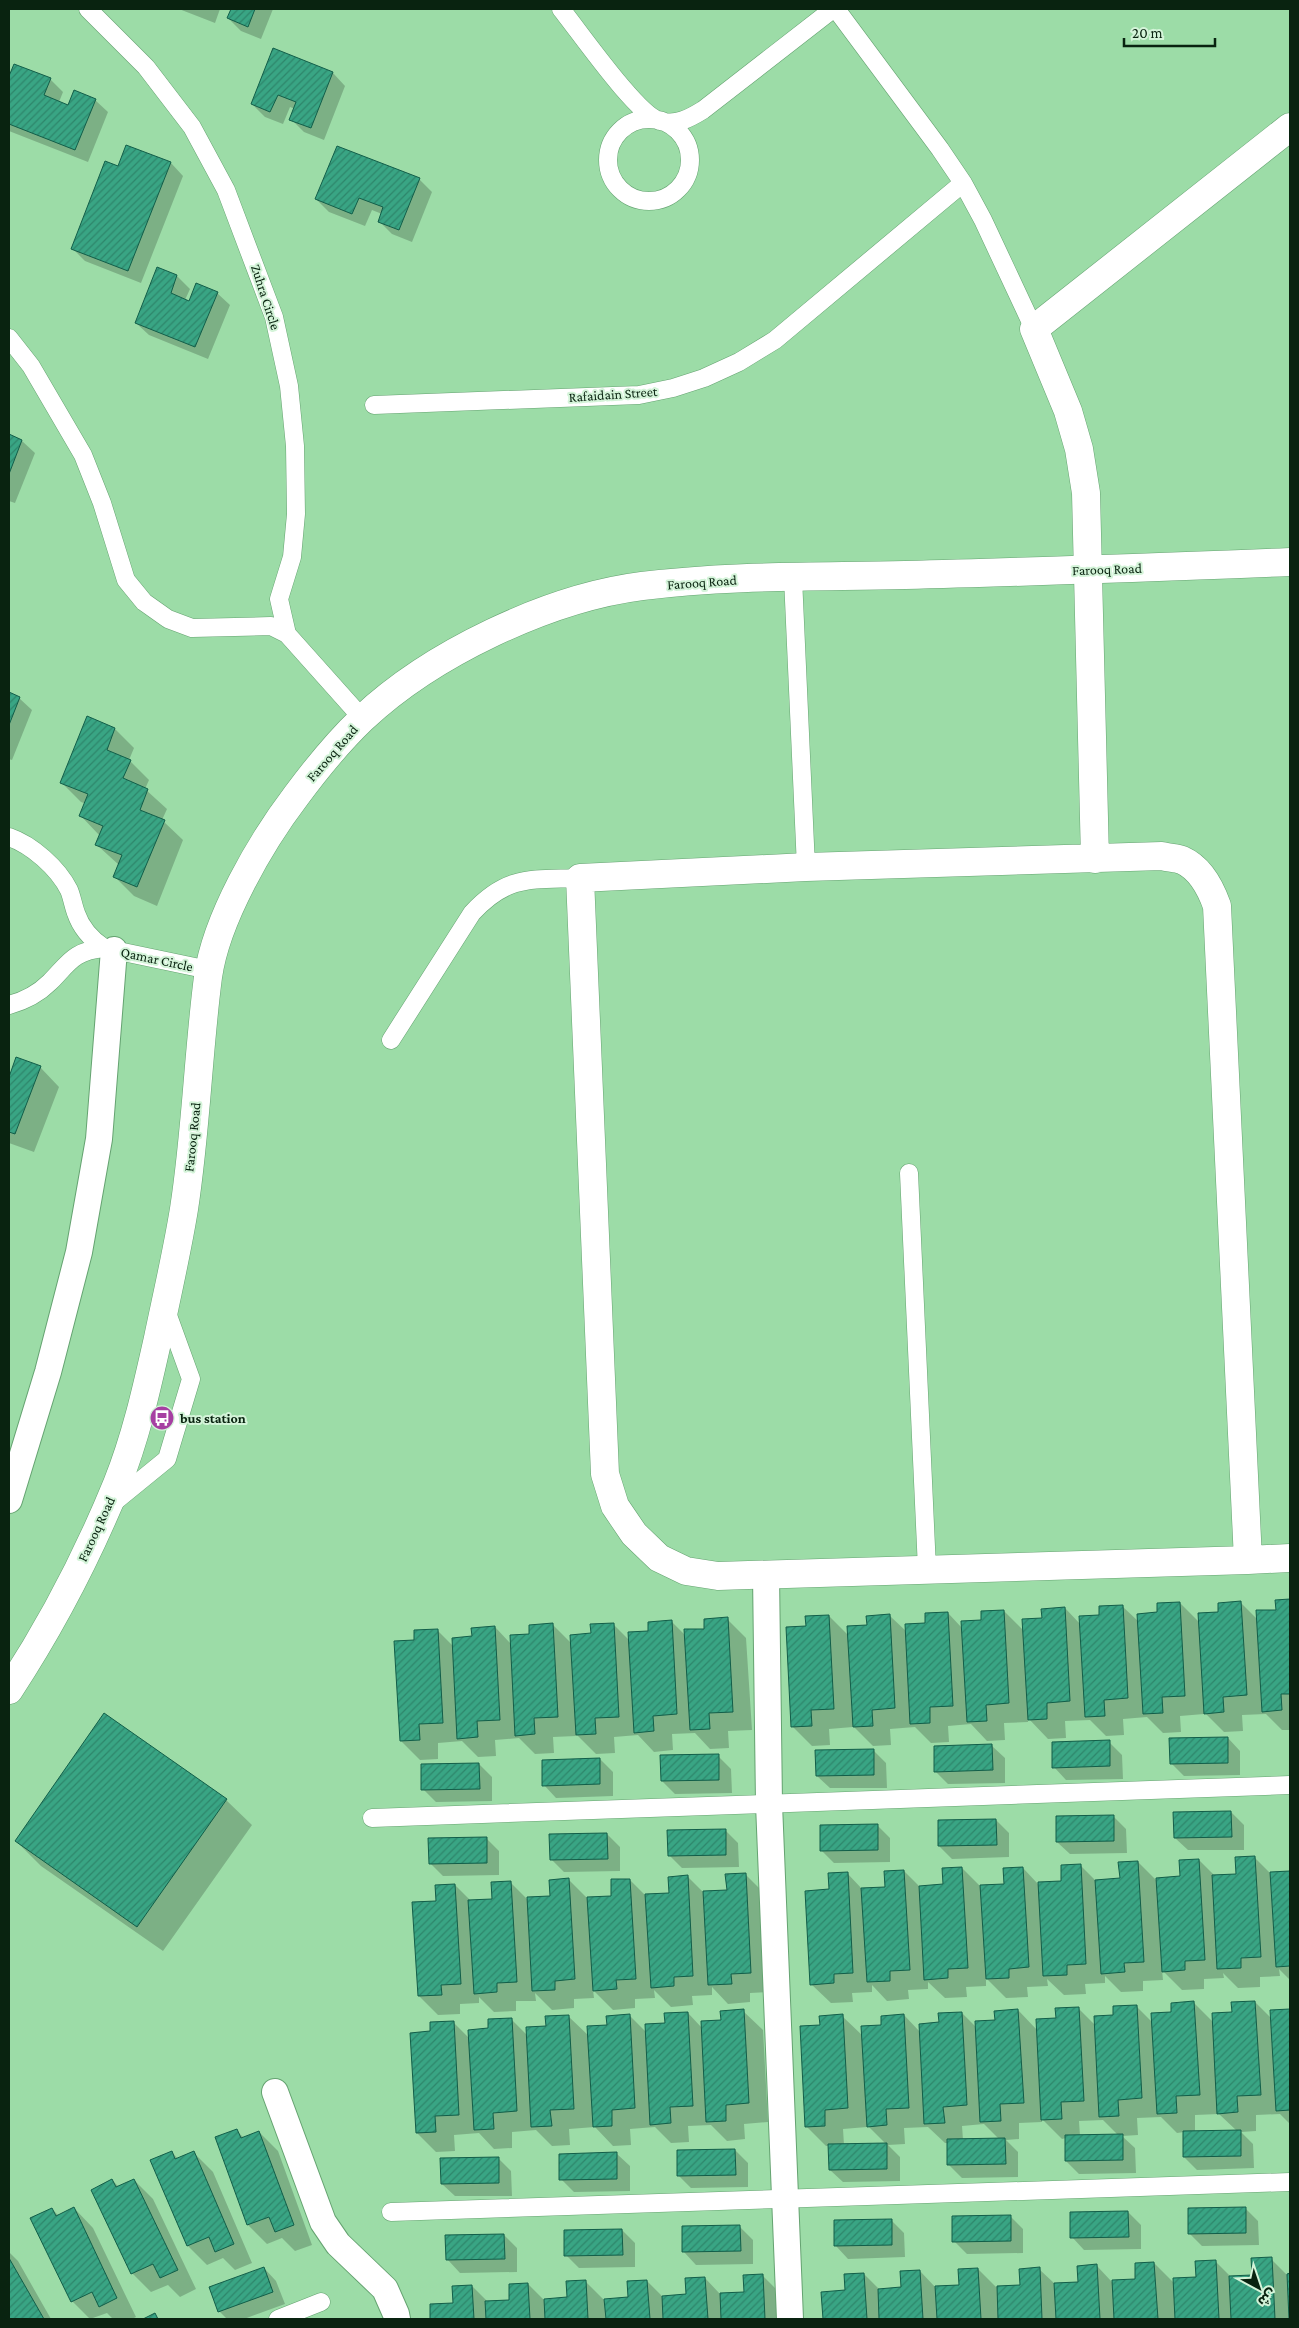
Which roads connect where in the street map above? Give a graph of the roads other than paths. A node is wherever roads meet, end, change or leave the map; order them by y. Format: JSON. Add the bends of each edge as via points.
{"nodes":[{"id":1,"x":88,"y":9,"type":"edge"},
{"id":2,"x":561,"y":9,"type":"edge"},
{"id":3,"x":834,"y":9,"type":"edge"},
{"id":4,"x":659,"y":121,"type":"junction"},
{"id":5,"x":1290,"y":126,"type":"edge"},
{"id":6,"x":963,"y":183,"type":"junction"},
{"id":7,"x":1034,"y":329,"type":"junction"},
{"id":8,"x":9,"y":338,"type":"edge"},
{"id":9,"x":374,"y":405,"type":"dead end"},
{"id":10,"x":1290,"y":562,"type":"edge"},
{"id":11,"x":1089,"y":570,"type":"junction"},
{"id":12,"x":793,"y":578,"type":"junction"},
{"id":13,"x":287,"y":634,"type":"junction"},
{"id":14,"x":362,"y":718,"type":"junction"},
{"id":15,"x":9,"y":837,"type":"edge"},
{"id":16,"x":1095,"y":859,"type":"junction"},
{"id":17,"x":806,"y":867,"type":"junction"},
{"id":18,"x":580,"y":878,"type":"junction"},
{"id":19,"x":109,"y":949,"type":"junction"},
{"id":20,"x":209,"y":970,"type":"junction"},
{"id":21,"x":9,"y":1005,"type":"edge"},
{"id":22,"x":391,"y":1040,"type":"dead end"},
{"id":23,"x":909,"y":1173,"type":"dead end"},
{"id":24,"x":165,"y":1307,"type":"junction"},
{"id":25,"x":9,"y":1500,"type":"edge"},
{"id":26,"x":106,"y":1508,"type":"junction"},
{"id":27,"x":1290,"y":1558,"type":"edge"},
{"id":28,"x":1248,"y":1560,"type":"junction"},
{"id":29,"x":927,"y":1569,"type":"junction"},
{"id":30,"x":766,"y":1574,"type":"junction"},
{"id":31,"x":9,"y":1690,"type":"edge"},
{"id":32,"x":1290,"y":1785,"type":"edge"},
{"id":33,"x":769,"y":1804,"type":"junction"},
{"id":34,"x":372,"y":1818,"type":"dead end"},
{"id":35,"x":275,"y":2092,"type":"dead end"},
{"id":36,"x":1290,"y":2182,"type":"edge"},
{"id":37,"x":784,"y":2200,"type":"junction"},
{"id":38,"x":391,"y":2212,"type":"dead end"},
{"id":39,"x":321,"y":2302,"type":"dead end"},
{"id":40,"x":278,"y":2319,"type":"edge"},
{"id":41,"x":396,"y":2319,"type":"edge"},
{"id":42,"x":790,"y":2319,"type":"edge"}],
"edges":[{"from":1,"to":13,"type":"lane","name":"Zuhra Circle","via":[[146,67],[192,127],[226,190],[274,316],[289,386],[295,446],[296,514],[292,557],[279,599]]},
{"from":2,"to":4,"type":"lane","via":[[636,104]]},
{"from":3,"to":4,"type":"lane","via":[[703,110],[688,119]]},
{"from":3,"to":6,"type":"lane"},
{"from":4,"to":4,"type":"lane","via":[[638,120],[626,126],[610,147],[609,173],[624,194],[636,200],[662,200],[673,194],[689,170],[686,142],[678,131]]},
{"from":5,"to":7,"type":"street"},
{"from":6,"to":7,"type":"lane"},
{"from":6,"to":9,"type":"lane","name":"Rafaidain Street","via":[[775,340],[704,378],[639,395]]},
{"from":7,"to":11,"type":"street","via":[[1068,411],[1079,449],[1086,492]]},
{"from":8,"to":13,"type":"lane","name":"Zuhra Circle","via":[[31,366],[83,455],[126,580],[144,602],[168,620],[192,628],[271,626]]},
{"from":10,"to":11,"type":"street","name":"Farooq Road"},
{"from":11,"to":12,"type":"street","name":"Farooq Road"},
{"from":11,"to":16,"type":"street"},
{"from":12,"to":14,"type":"street","name":"Farooq Road","via":[[715,579],[638,586],[570,601],[512,624],[450,655]]},
{"from":12,"to":17,"type":"lane"},
{"from":13,"to":14,"type":"lane","name":"Zuhra Circle"},
{"from":14,"to":20,"type":"street","name":"Farooq Road","via":[[315,771],[274,826],[224,922]]},
{"from":15,"to":19,"type":"lane","name":"Qamar Circle","via":[[35,852],[54,869],[69,891],[83,928],[93,941]]},
{"from":16,"to":17,"type":"street"},
{"from":16,"to":28,"type":"street","via":[[1162,856],[1183,861],[1200,875],[1212,891],[1217,906]]},
{"from":17,"to":18,"type":"street"},
{"from":18,"to":22,"type":"lane","via":[[519,881],[486,898],[472,913]]},
{"from":18,"to":30,"type":"street","via":[[605,1474],[615,1506],[634,1534],[659,1558],[686,1571],[718,1576]]},
{"from":19,"to":20,"type":"lane","name":"Qamar Circle"},
{"from":19,"to":21,"type":"lane","name":"Qamar Circle","via":[[91,949],[76,956],[32,996]]},
{"from":19,"to":25,"type":"street","via":[[99,1139],[79,1252],[48,1372]]},
{"from":20,"to":24,"type":"street","name":"Farooq Road","via":[[184,1207]]},
{"from":23,"to":29,"type":"lane"},
{"from":24,"to":26,"type":"street","name":"Farooq Road","via":[[145,1395],[118,1481]]},
{"from":24,"to":26,"type":"lane","via":[[191,1379],[167,1459]]},
{"from":26,"to":31,"type":"street","name":"Farooq Road","via":[[35,1650]]},
{"from":27,"to":28,"type":"street"},
{"from":28,"to":29,"type":"street"},
{"from":29,"to":30,"type":"street"},
{"from":30,"to":33,"type":"street"},
{"from":32,"to":33,"type":"lane"},
{"from":33,"to":34,"type":"lane"},
{"from":33,"to":37,"type":"street"},
{"from":35,"to":41,"type":"street","via":[[323,2222],[338,2244],[385,2289]]},
{"from":36,"to":37,"type":"lane"},
{"from":37,"to":38,"type":"lane"},
{"from":37,"to":42,"type":"street"},
{"from":39,"to":40,"type":"lane"}]}
